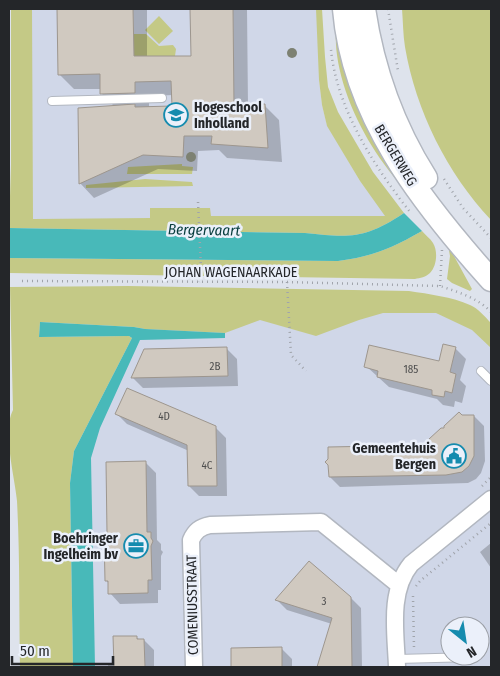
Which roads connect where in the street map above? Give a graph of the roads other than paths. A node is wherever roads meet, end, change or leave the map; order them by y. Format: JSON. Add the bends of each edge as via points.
{"nodes":[{"id":1,"x":344,"y":9,"type":"edge"},
{"id":2,"x":364,"y":9,"type":"edge"},
{"id":3,"x":162,"y":98,"type":"dead end"},
{"id":4,"x":52,"y":101,"type":"dead end"},
{"id":5,"x":491,"y":260,"type":"edge"},
{"id":6,"x":491,"y":280,"type":"edge"},
{"id":7,"x":481,"y":370,"type":"dead end"},
{"id":8,"x":491,"y":381,"type":"edge"},
{"id":9,"x":491,"y":498,"type":"edge"},
{"id":10,"x":399,"y":585,"type":"junction"},
{"id":11,"x":440,"y":658,"type":"edge"},
{"id":12,"x":397,"y":663,"type":"edge"},
{"id":13,"x":194,"y":667,"type":"edge"}],
"edges":[{"from":1,"to":6,"type":"main road","name":"BERGERWEG","via":[[355,66],[380,131],[430,208]]},
{"from":2,"to":5,"type":"main road","name":"BERGERWEG","via":[[372,55],[405,142],[457,224]]},
{"from":3,"to":4,"type":"lane"},
{"from":7,"to":8,"type":"lane"},
{"from":9,"to":10,"type":"street","via":[[412,564]]},
{"from":10,"to":12,"type":"street"},
{"from":10,"to":13,"type":"street","name":"COMENIUSSTRAAT","via":[[321,522],[203,526],[191,540]]},
{"from":11,"to":12,"type":"lane","via":[[414,658]]}]}
